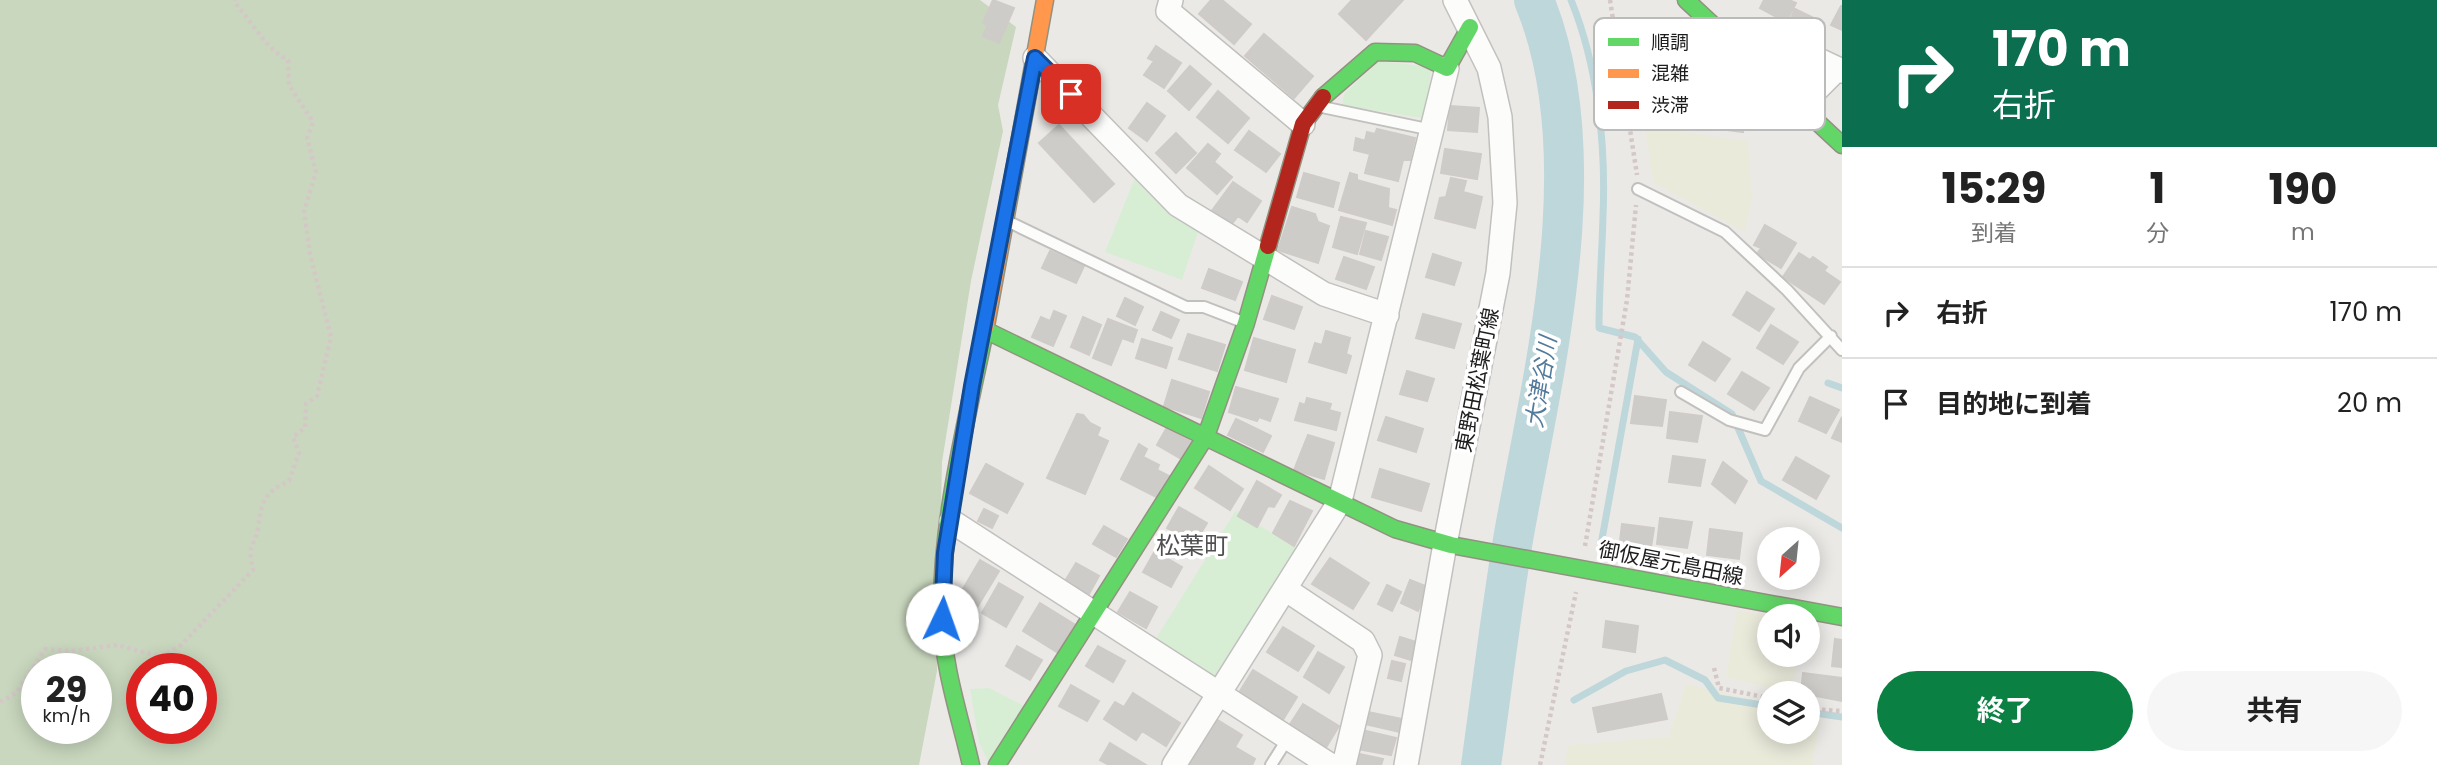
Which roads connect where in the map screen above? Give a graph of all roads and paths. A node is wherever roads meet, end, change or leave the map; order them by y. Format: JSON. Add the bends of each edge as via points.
{"nodes":[{"id":1,"x":235,"y":0,"type":"edge"},
{"id":2,"x":1045,"y":0,"type":"edge"},
{"id":3,"x":1171,"y":0,"type":"edge"},
{"id":4,"x":1455,"y":0,"type":"edge"},
{"id":5,"x":1610,"y":0,"type":"edge"},
{"id":6,"x":1686,"y":0,"type":"edge"},
{"id":7,"x":1613,"y":18,"type":"edge"},
{"id":8,"x":1705,"y":18,"type":"edge"},
{"id":9,"x":1470,"y":27,"type":"junction"},
{"id":10,"x":1035,"y":58,"type":"junction"},
{"id":11,"x":1447,"y":68,"type":"junction"},
{"id":12,"x":1840,"y":70,"type":"edge"},
{"id":13,"x":1825,"y":84,"type":"edge"},
{"id":14,"x":1310,"y":115,"type":"junction"},
{"id":15,"x":1825,"y":129,"type":"edge"},
{"id":16,"x":1432,"y":130,"type":"junction"},
{"id":17,"x":1629,"y":130,"type":"edge"},
{"id":18,"x":1842,"y":145,"type":"edge"},
{"id":19,"x":1638,"y":188,"type":"junction"},
{"id":20,"x":1006,"y":220,"type":"junction"},
{"id":21,"x":1265,"y":261,"type":"junction"},
{"id":22,"x":1387,"y":315,"type":"junction"},
{"id":23,"x":1246,"y":323,"type":"junction"},
{"id":24,"x":985,"y":330,"type":"junction"},
{"id":25,"x":1831,"y":336,"type":"junction"},
{"id":26,"x":1842,"y":350,"type":"edge"},
{"id":27,"x":1681,"y":392,"type":"dead end"},
{"id":28,"x":1206,"y":436,"type":"junction"},
{"id":29,"x":1340,"y":501,"type":"junction"},
{"id":30,"x":951,"y":521,"type":"junction"},
{"id":31,"x":1448,"y":545,"type":"junction"},
{"id":32,"x":1578,"y":567,"type":"junction"},
{"id":33,"x":1285,"y":589,"type":"junction"},
{"id":34,"x":1094,"y":613,"type":"junction"},
{"id":35,"x":1842,"y":617,"type":"edge"},
{"id":36,"x":1714,"y":668,"type":"dead end"},
{"id":37,"x":1219,"y":694,"type":"junction"},
{"id":38,"x":1757,"y":696,"type":"edge"},
{"id":39,"x":0,"y":702,"type":"edge"},
{"id":40,"x":1820,"y":710,"type":"edge"},
{"id":41,"x":1842,"y":711,"type":"edge"},
{"id":42,"x":1288,"y":738,"type":"junction"},
{"id":43,"x":971,"y":765,"type":"edge"},
{"id":44,"x":997,"y":765,"type":"edge"},
{"id":45,"x":1174,"y":765,"type":"edge"},
{"id":46,"x":1270,"y":765,"type":"edge"},
{"id":47,"x":1330,"y":765,"type":"edge"},
{"id":48,"x":1344,"y":765,"type":"edge"},
{"id":49,"x":1406,"y":765,"type":"edge"},
{"id":50,"x":1540,"y":765,"type":"edge"}],
"edges":[{"from":1,"to":39,"type":"path","via":[[271,51],[288,60],[289,85],[313,122],[307,138],[316,172],[304,211],[331,337],[317,396],[306,404],[305,428],[293,438],[299,453],[289,481],[271,489],[257,514],[258,528],[249,549],[253,570],[181,645],[162,657],[117,645],[45,649],[16,693]]},
{"from":2,"to":10,"type":"street"},
{"from":3,"to":14,"type":"street","via":[[1168,11]]},
{"from":4,"to":9,"type":"street","name":"東野田松葉町線"},
{"from":5,"to":7,"type":"path"},
{"from":6,"to":8,"type":"street"},
{"from":9,"to":11,"type":"street"},
{"from":9,"to":31,"type":"street","name":"東野田松葉町線","via":[[1489,68],[1500,117],[1505,203],[1498,273]]},
{"from":10,"to":20,"type":"street"},
{"from":10,"to":21,"type":"street","via":[[1178,205]]},
{"from":11,"to":14,"type":"street","via":[[1415,53],[1375,52],[1327,92]]},
{"from":11,"to":16,"type":"street"},
{"from":12,"to":13,"type":"street"},
{"from":14,"to":16,"type":"lane"},
{"from":14,"to":21,"type":"street"},
{"from":15,"to":18,"type":"street"},
{"from":16,"to":22,"type":"street"},
{"from":17,"to":19,"type":"path"},
{"from":19,"to":25,"type":"lane","via":[[1725,232]]},
{"from":19,"to":32,"type":"path","via":[[1626,300]]},
{"from":20,"to":23,"type":"lane","via":[[1186,307],[1204,307]]},
{"from":20,"to":24,"type":"street"},
{"from":21,"to":22,"type":"street","via":[[1324,294]]},
{"from":21,"to":23,"type":"street"},
{"from":22,"to":29,"type":"street"},
{"from":23,"to":28,"type":"street"},
{"from":24,"to":28,"type":"street","name":"御仮屋元島田線"},
{"from":24,"to":30,"type":"street"},
{"from":25,"to":26,"type":"lane"},
{"from":25,"to":27,"type":"lane","via":[[1799,368],[1765,430],[1729,420]]},
{"from":28,"to":29,"type":"street","name":"御仮屋元島田線"},
{"from":28,"to":34,"type":"street"},
{"from":29,"to":31,"type":"street","name":"御仮屋元島田線","via":[[1395,528]]},
{"from":29,"to":33,"type":"street"},
{"from":30,"to":34,"type":"street"},
{"from":30,"to":43,"type":"street","via":[[942,619]]},
{"from":31,"to":32,"type":"street","name":"御仮屋元島田線"},
{"from":31,"to":49,"type":"street","name":"東野田松葉町線"},
{"from":32,"to":35,"type":"street","name":"御仮屋元島田線"},
{"from":32,"to":50,"type":"path"},
{"from":33,"to":37,"type":"street"},
{"from":33,"to":48,"type":"street","via":[[1363,641],[1370,654]]},
{"from":34,"to":37,"type":"street"},
{"from":34,"to":44,"type":"street"},
{"from":36,"to":38,"type":"path","via":[[1719,688]]},
{"from":37,"to":42,"type":"street"},
{"from":37,"to":45,"type":"street"},
{"from":40,"to":41,"type":"path"},
{"from":42,"to":46,"type":"lane"},
{"from":42,"to":47,"type":"street"}]}
